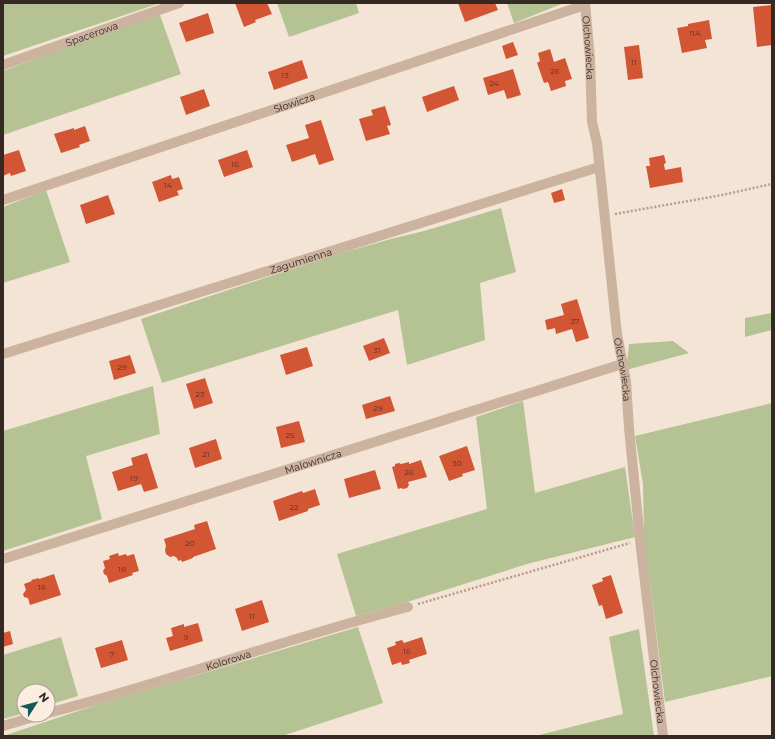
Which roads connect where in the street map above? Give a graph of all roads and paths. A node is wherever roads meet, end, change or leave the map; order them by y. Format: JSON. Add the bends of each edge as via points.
{"nodes":[{"id":1,"x":180,"y":3,"type":"edge"},
{"id":2,"x":585,"y":4,"type":"edge"},
{"id":3,"x":3,"y":64,"type":"edge"},
{"id":4,"x":599,"y":167,"type":"junction"},
{"id":5,"x":772,"y":184,"type":"edge"},
{"id":6,"x":3,"y":200,"type":"edge"},
{"id":7,"x":604,"y":216,"type":"junction"},
{"id":8,"x":3,"y":354,"type":"edge"},
{"id":9,"x":622,"y":364,"type":"junction"},
{"id":10,"x":640,"y":540,"type":"junction"},
{"id":11,"x":3,"y":559,"type":"edge"},
{"id":12,"x":406,"y":608,"type":"joint"},
{"id":13,"x":56,"y":711,"type":"edge"},
{"id":14,"x":16,"y":722,"type":"edge"},
{"id":15,"x":3,"y":726,"type":"edge"},
{"id":16,"x":662,"y":736,"type":"edge"}],
"edges":[{"from":1,"to":3,"type":"street","name":"Spacerowa"},
{"from":2,"to":4,"type":"street","name":"Olchowiecka","via":[[592,122]]},
{"from":2,"to":6,"type":"street","name":"Słowicza"},
{"from":4,"to":7,"type":"street","name":"Olchowiecka"},
{"from":4,"to":8,"type":"street","name":"Zagumienna"},
{"from":5,"to":7,"type":"path"},
{"from":7,"to":9,"type":"street","name":"Olchowiecka"},
{"from":9,"to":10,"type":"street","name":"Olchowiecka","via":[[626,381]]},
{"from":9,"to":11,"type":"street","name":"Malownicza"},
{"from":10,"to":12,"type":"path"},
{"from":10,"to":16,"type":"street","name":"Olchowiecka"},
{"from":12,"to":13,"type":"street","name":"Kolorowa"},
{"from":14,"to":15,"type":"street"}]}
